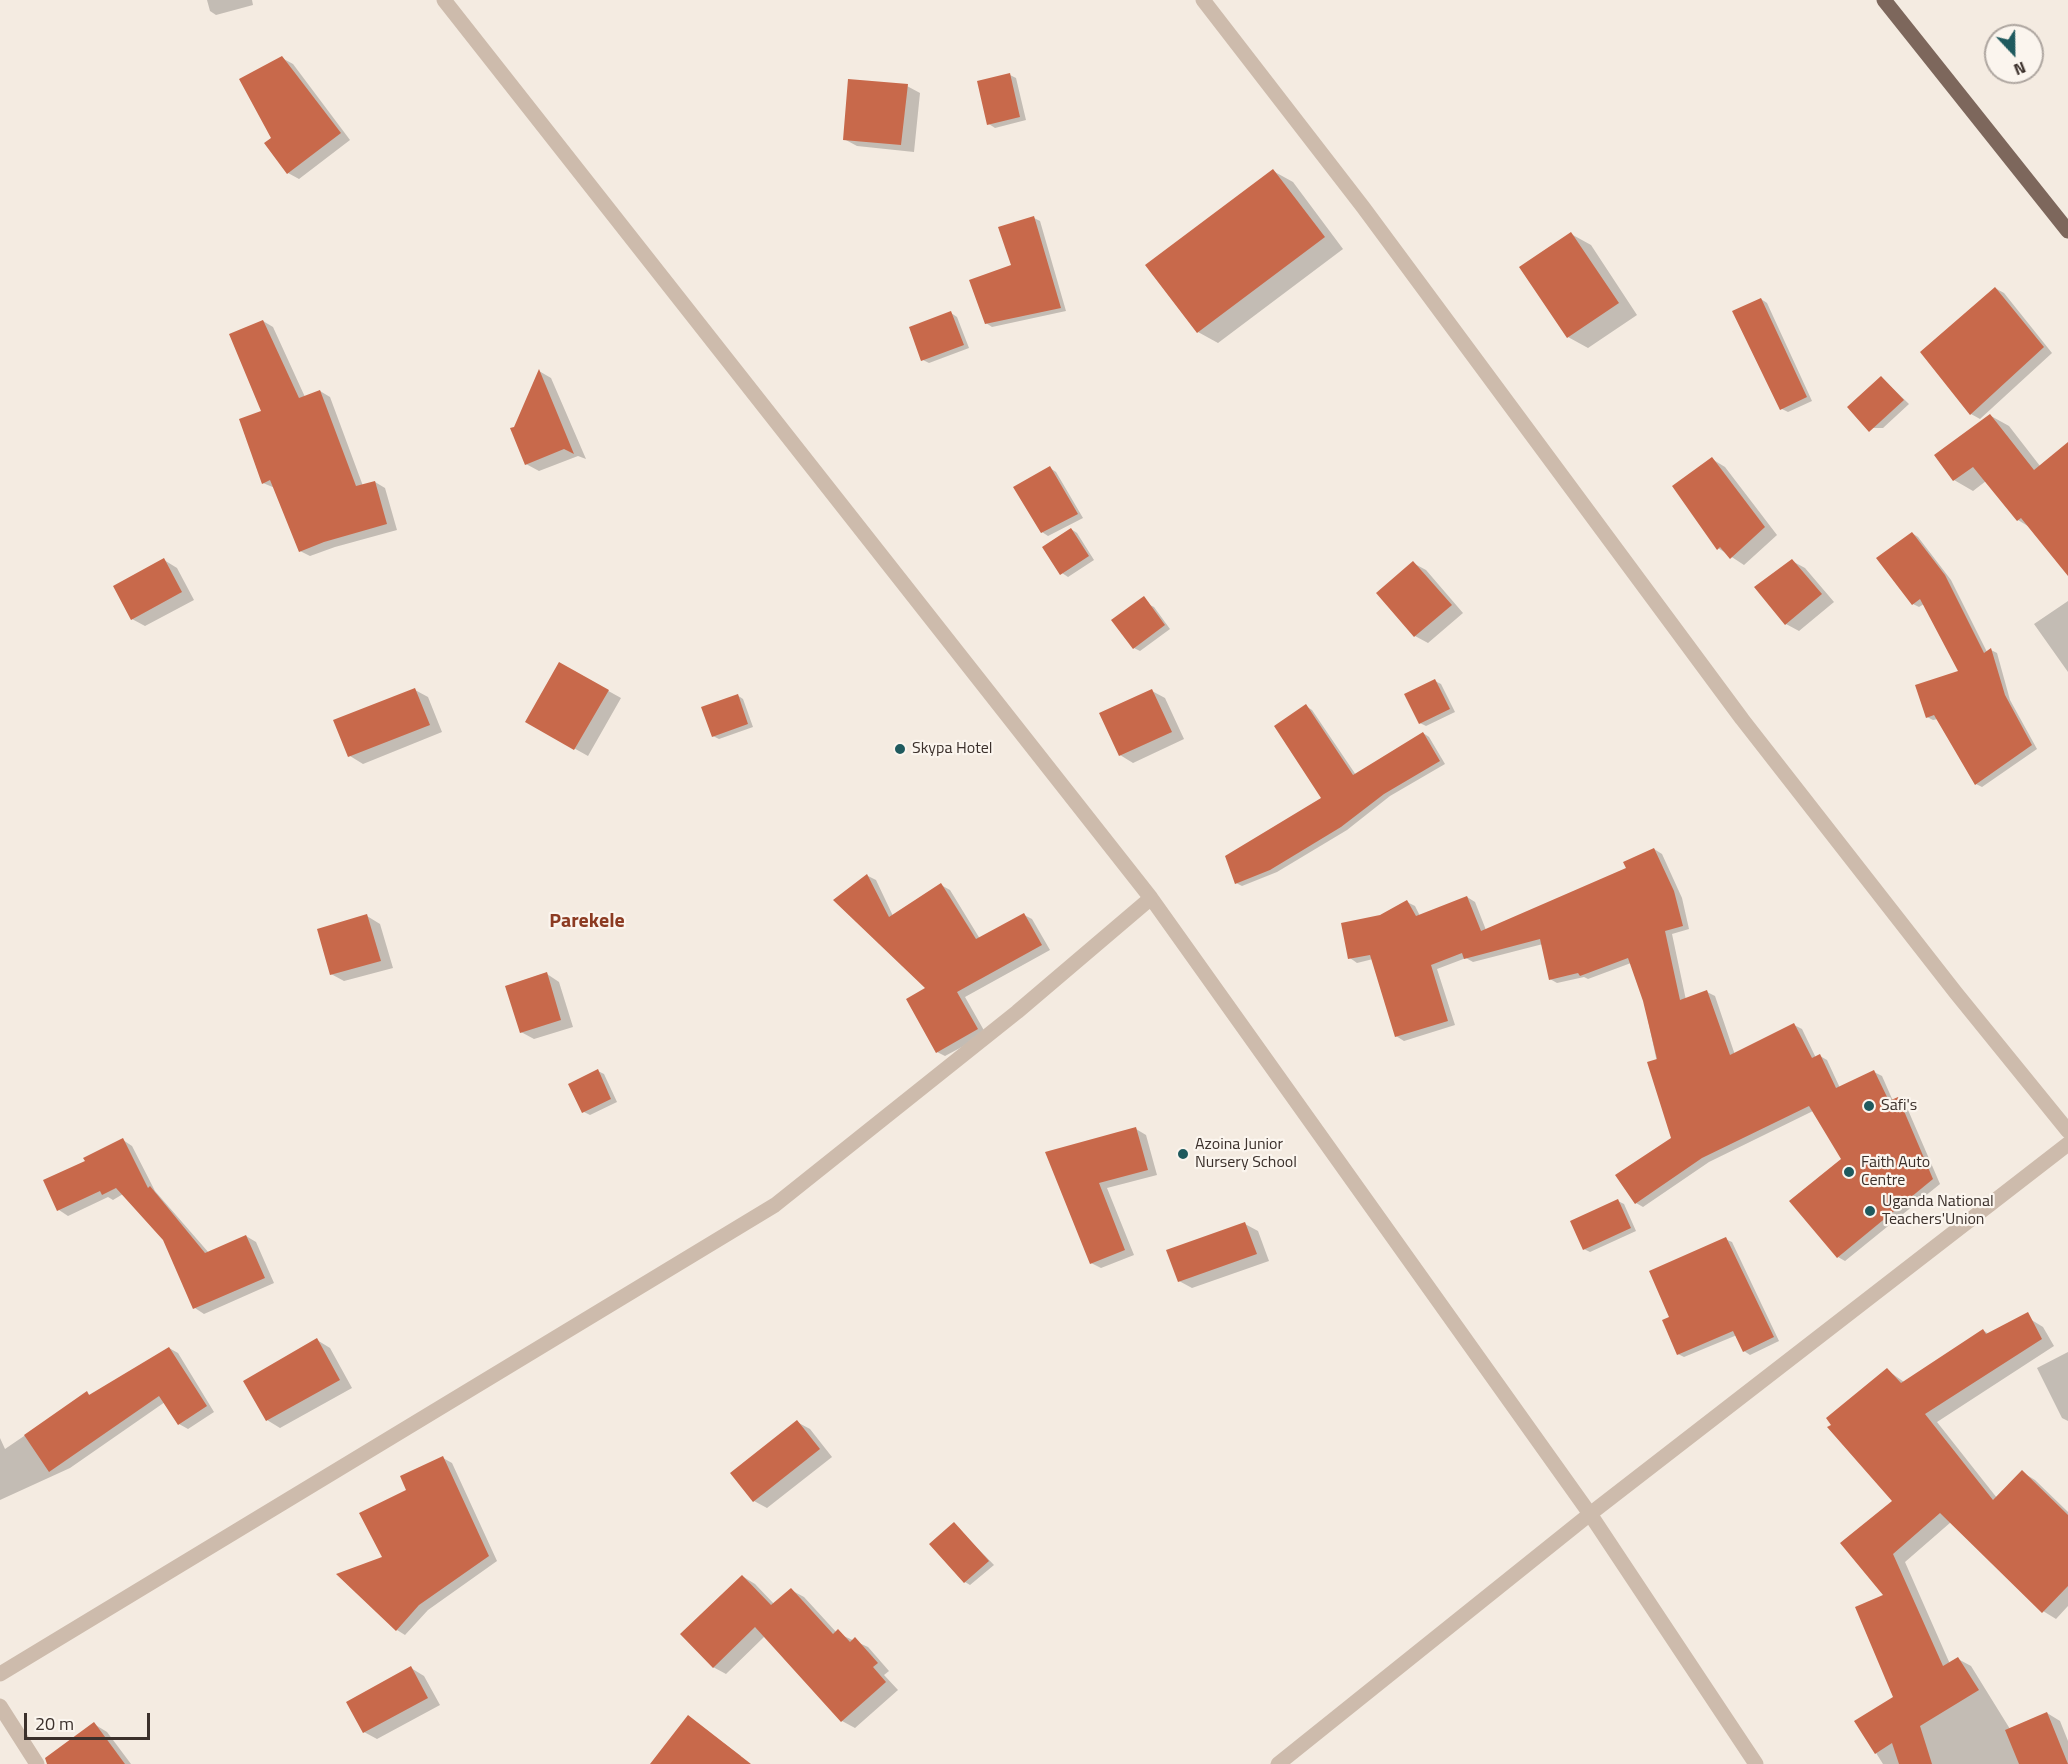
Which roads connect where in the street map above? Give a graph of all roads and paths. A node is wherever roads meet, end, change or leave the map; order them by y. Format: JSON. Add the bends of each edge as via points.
{"nodes":[{"id":1,"x":444,"y":0,"type":"edge"},
{"id":2,"x":1203,"y":0,"type":"edge"},
{"id":3,"x":1884,"y":0,"type":"edge"},
{"id":4,"x":2068,"y":231,"type":"edge"},
{"id":5,"x":1151,"y":898,"type":"junction"},
{"id":6,"x":2068,"y":1131,"type":"edge"},
{"id":7,"x":2068,"y":1144,"type":"edge"},
{"id":8,"x":1590,"y":1514,"type":"junction"},
{"id":9,"x":0,"y":1674,"type":"edge"},
{"id":10,"x":0,"y":1706,"type":"edge"},
{"id":11,"x":38,"y":1764,"type":"edge"},
{"id":12,"x":1278,"y":1764,"type":"edge"},
{"id":13,"x":1756,"y":1764,"type":"edge"}],
"edges":[{"from":1,"to":5,"type":"street"},
{"from":2,"to":6,"type":"street","via":[[1363,207],[1742,719]]},
{"from":3,"to":4,"type":"main road"},
{"from":5,"to":8,"type":"street"},
{"from":5,"to":9,"type":"street","via":[[1017,1012],[775,1205]]},
{"from":7,"to":8,"type":"street"},
{"from":8,"to":12,"type":"street"},
{"from":8,"to":13,"type":"street"},
{"from":10,"to":11,"type":"street"}]}
